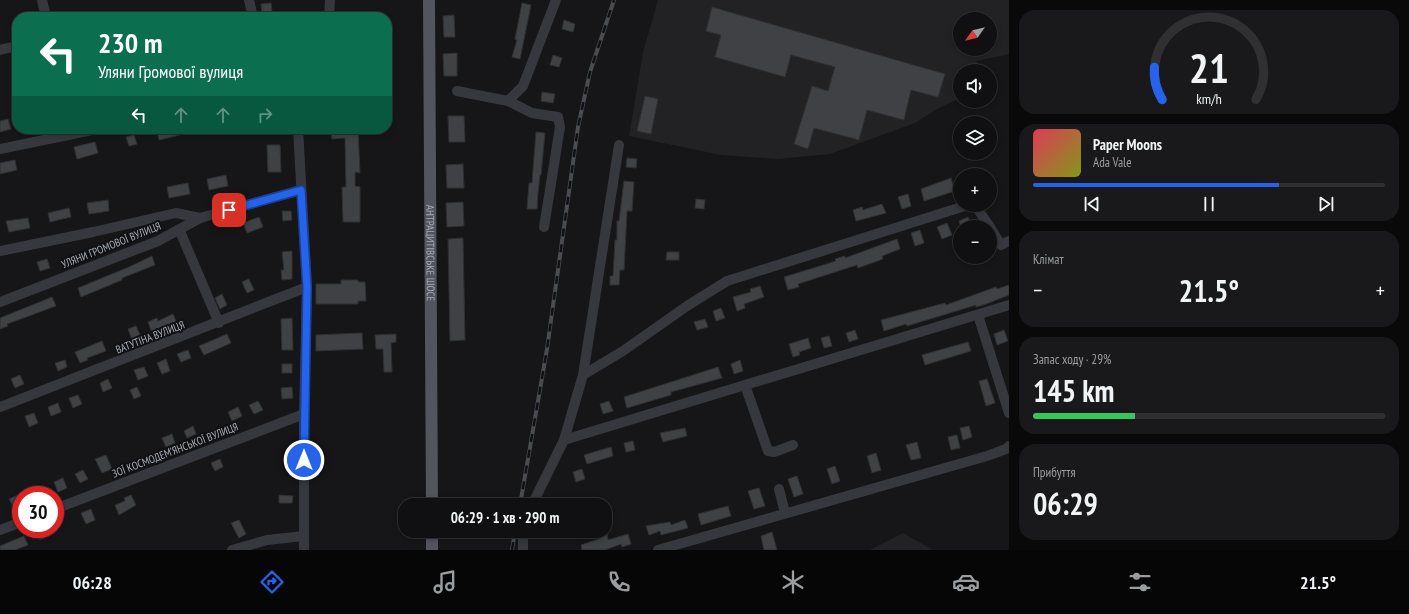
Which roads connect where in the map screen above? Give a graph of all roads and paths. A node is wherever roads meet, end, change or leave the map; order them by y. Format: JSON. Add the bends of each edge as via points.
{"nodes":[{"id":1,"x":42,"y":0,"type":"edge"},
{"id":2,"x":249,"y":0,"type":"edge"},
{"id":3,"x":330,"y":0,"type":"edge"},
{"id":4,"x":429,"y":0,"type":"edge"},
{"id":5,"x":556,"y":0,"type":"edge"},
{"id":6,"x":45,"y":12,"type":"edge"},
{"id":7,"x":252,"y":12,"type":"edge"},
{"id":8,"x":329,"y":12,"type":"edge"},
{"id":9,"x":12,"y":47,"type":"edge"},
{"id":10,"x":0,"y":50,"type":"edge"},
{"id":11,"x":457,"y":92,"type":"dead end"},
{"id":12,"x":508,"y":101,"type":"junction"},
{"id":13,"x":64,"y":134,"type":"edge"},
{"id":14,"x":298,"y":134,"type":"edge"},
{"id":15,"x":619,"y":145,"type":"dead end"},
{"id":16,"x":0,"y":149,"type":"edge"},
{"id":17,"x":301,"y":190,"type":"junction"},
{"id":18,"x":953,"y":210,"type":"edge"},
{"id":19,"x":200,"y":218,"type":"junction"},
{"id":20,"x":544,"y":226,"type":"dead end"},
{"id":21,"x":179,"y":229,"type":"junction"},
{"id":22,"x":997,"y":238,"type":"edge"},
{"id":23,"x":1009,"y":241,"type":"edge"},
{"id":24,"x":0,"y":251,"type":"edge"},
{"id":25,"x":307,"y":287,"type":"junction"},
{"id":26,"x":0,"y":302,"type":"edge"},
{"id":27,"x":1009,"y":305,"type":"edge"},
{"id":28,"x":978,"y":315,"type":"junction"},
{"id":29,"x":218,"y":323,"type":"junction"},
{"id":30,"x":583,"y":375,"type":"junction"},
{"id":31,"x":745,"y":385,"type":"junction"},
{"id":32,"x":0,"y":407,"type":"edge"},
{"id":33,"x":1009,"y":413,"type":"edge"},
{"id":34,"x":304,"y":414,"type":"junction"},
{"id":35,"x":564,"y":440,"type":"junction"},
{"id":36,"x":792,"y":446,"type":"dead end"},
{"id":37,"x":1009,"y":446,"type":"edge"},
{"id":38,"x":779,"y":489,"type":"dead end"},
{"id":39,"x":432,"y":498,"type":"edge"},
{"id":40,"x":535,"y":498,"type":"edge"},
{"id":41,"x":64,"y":506,"type":"edge"},
{"id":42,"x":785,"y":513,"type":"junction"},
{"id":43,"x":12,"y":525,"type":"edge"},
{"id":44,"x":0,"y":530,"type":"edge"},
{"id":45,"x":304,"y":536,"type":"junction"},
{"id":46,"x":432,"y":538,"type":"edge"},
{"id":47,"x":524,"y":538,"type":"edge"},
{"id":48,"x":232,"y":550,"type":"edge"},
{"id":49,"x":304,"y":550,"type":"edge"},
{"id":50,"x":432,"y":550,"type":"edge"},
{"id":51,"x":523,"y":550,"type":"edge"},
{"id":52,"x":658,"y":550,"type":"edge"}],
"edges":[{"from":1,"to":6,"type":"street"},
{"from":2,"to":7,"type":"street"},
{"from":3,"to":8,"type":"street"},
{"from":4,"to":39,"type":"main road","name":"АНТРАЦИТІВСЬКЕ ШОСЕ"},
{"from":5,"to":12,"type":"street","via":[[523,86]]},
{"from":9,"to":10,"type":"street"},
{"from":11,"to":12,"type":"street"},
{"from":12,"to":20,"type":"street","via":[[532,113],[558,117],[560,127]]},
{"from":13,"to":16,"type":"street"},
{"from":14,"to":17,"type":"street"},
{"from":15,"to":30,"type":"street"},
{"from":17,"to":19,"type":"street","name":"УЛЯНИ ГРОМОВОЇ ВУЛИЦЯ"},
{"from":17,"to":25,"type":"street"},
{"from":18,"to":30,"type":"street","via":[[727,281]]},
{"from":19,"to":21,"type":"street","name":"УЛЯНИ ГРОМОВОЇ ВУЛИЦЯ"},
{"from":19,"to":24,"type":"street","via":[[176,213]]},
{"from":21,"to":26,"type":"street","name":"УЛЯНИ ГРОМОВОЇ ВУЛИЦЯ","via":[[158,241]]},
{"from":21,"to":29,"type":"street"},
{"from":22,"to":23,"type":"street","via":[[1001,245]]},
{"from":25,"to":29,"type":"street","name":"ВАТУТІНА ВУЛИЦЯ"},
{"from":25,"to":34,"type":"street"},
{"from":27,"to":28,"type":"street"},
{"from":28,"to":31,"type":"street"},
{"from":28,"to":33,"type":"street"},
{"from":29,"to":32,"type":"street","name":"ВАТУТІНА ВУЛИЦЯ"},
{"from":30,"to":35,"type":"street"},
{"from":31,"to":35,"type":"street"},
{"from":31,"to":36,"type":"street","via":[[768,451],[774,452]]},
{"from":34,"to":41,"type":"street","name":"ЗОЇ КОСМОДЕМ’ЯНСЬКОЇ ВУЛИЦЯ"},
{"from":34,"to":45,"type":"street"},
{"from":35,"to":40,"type":"street"},
{"from":37,"to":42,"type":"street","via":[[987,456]]},
{"from":38,"to":42,"type":"street"},
{"from":42,"to":52,"type":"street"},
{"from":43,"to":44,"type":"street"},
{"from":45,"to":48,"type":"street","via":[[267,540]]},
{"from":45,"to":49,"type":"street"},
{"from":46,"to":50,"type":"main road"},
{"from":47,"to":51,"type":"street"}]}
